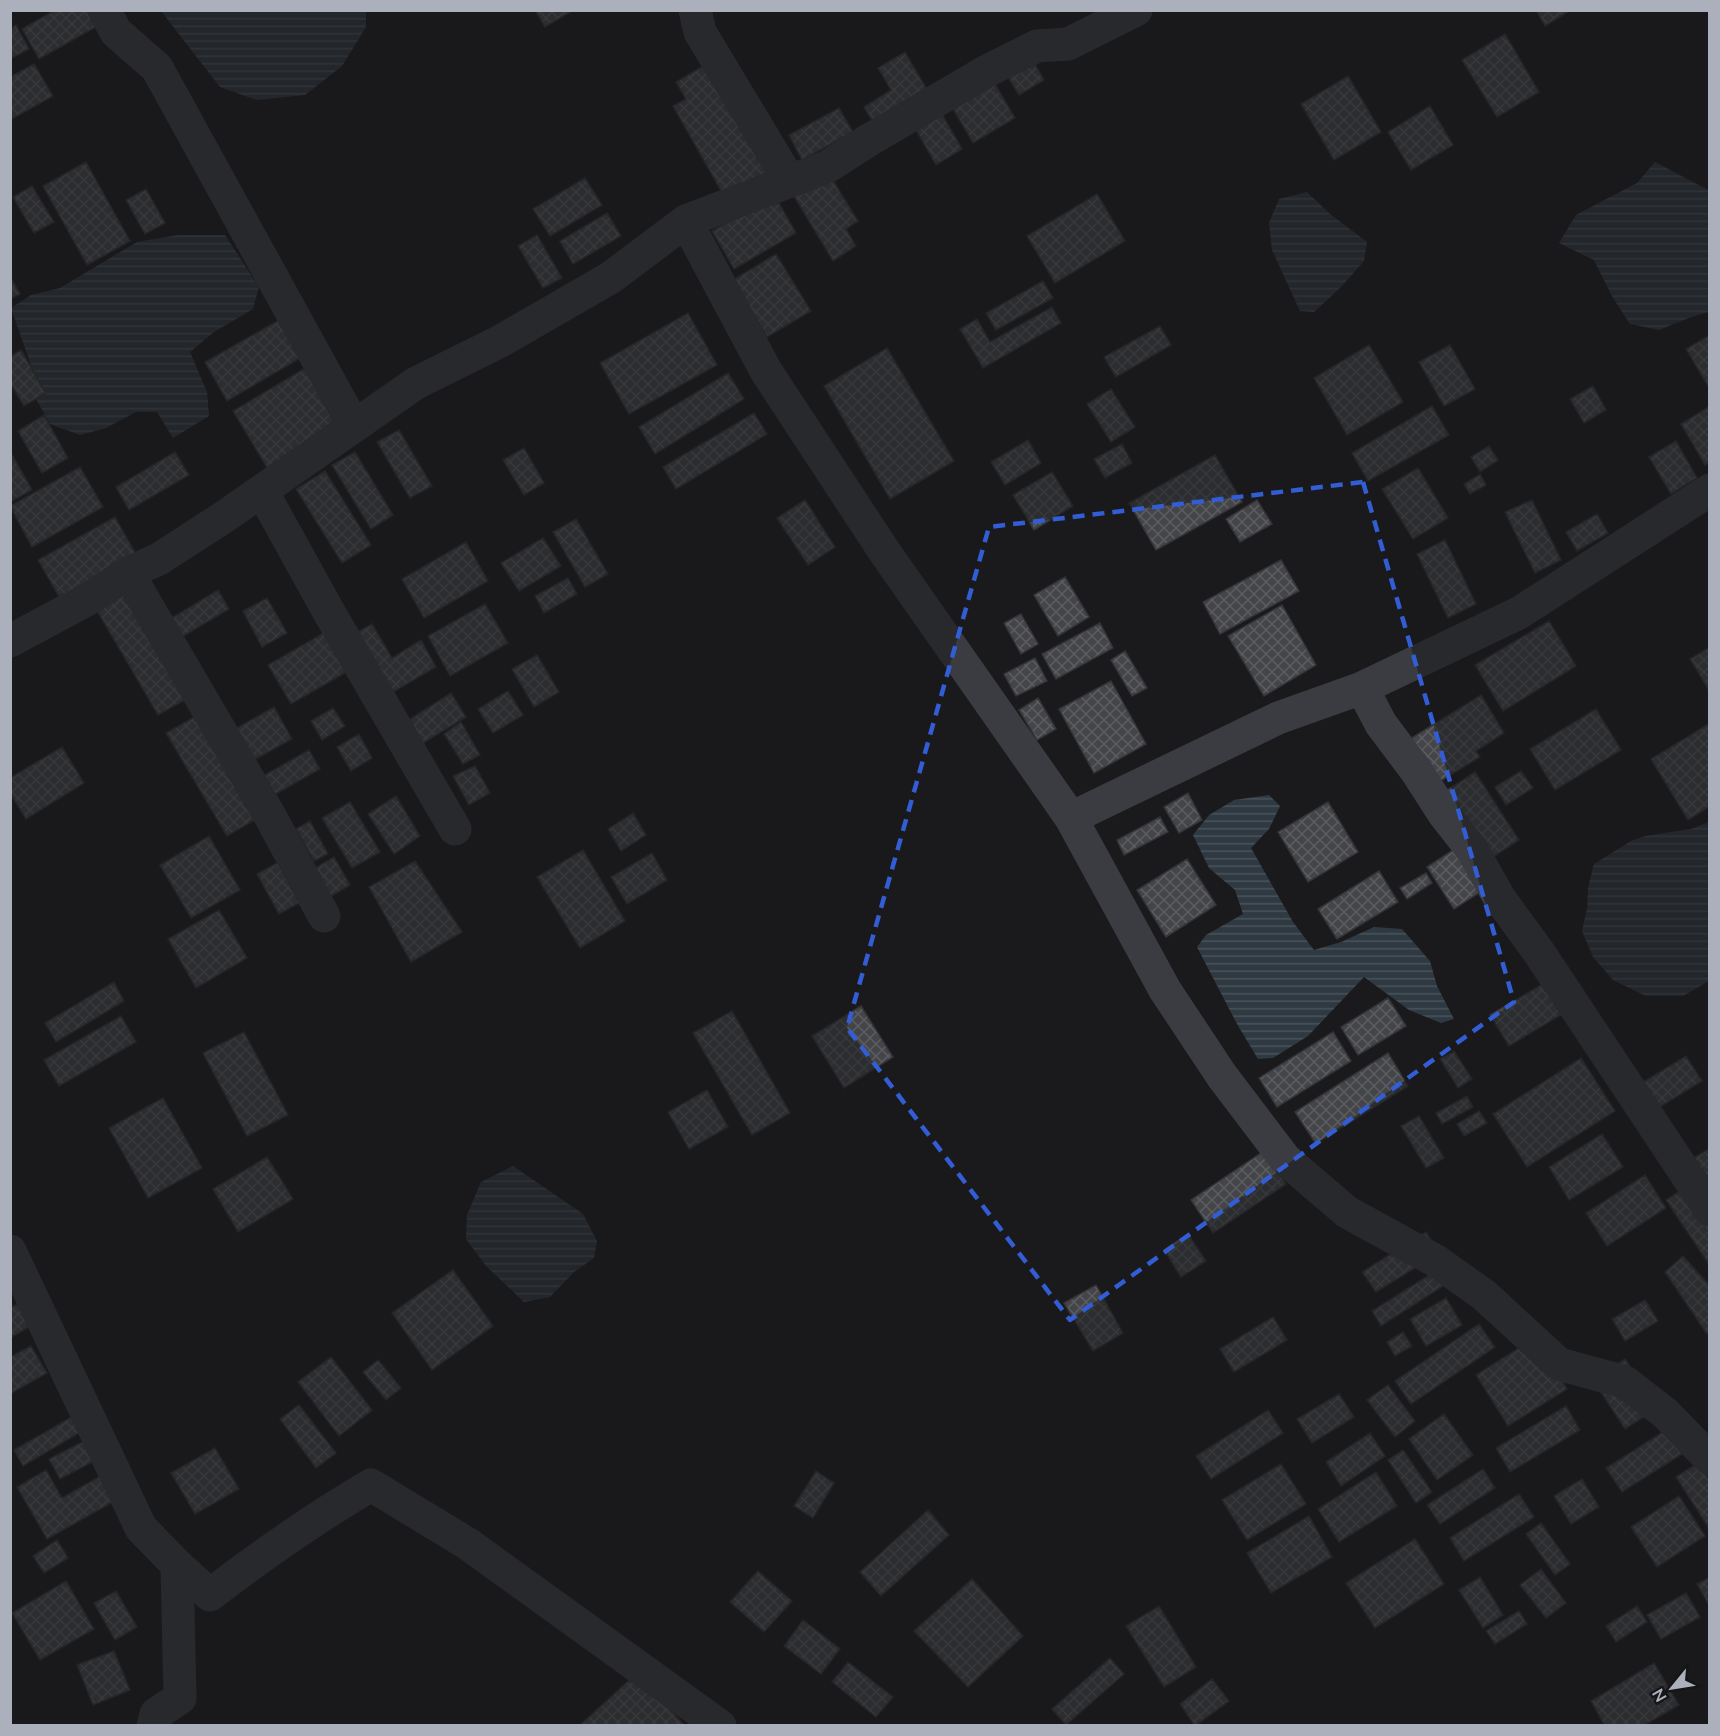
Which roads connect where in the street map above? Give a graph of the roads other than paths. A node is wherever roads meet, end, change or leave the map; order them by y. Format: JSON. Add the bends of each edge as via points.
{"nodes":[{"id":1,"x":104,"y":10,"type":"edge"},
{"id":2,"x":695,"y":10,"type":"edge"},
{"id":3,"x":1136,"y":10,"type":"edge"},
{"id":4,"x":789,"y":180,"type":"junction"},
{"id":5,"x":686,"y":221,"type":"junction"},
{"id":6,"x":354,"y":426,"type":"junction"},
{"id":7,"x":1710,"y":490,"type":"edge"},
{"id":8,"x":262,"y":491,"type":"junction"},
{"id":9,"x":128,"y":573,"type":"junction"},
{"id":10,"x":10,"y":641,"type":"edge"},
{"id":11,"x":1362,"y":688,"type":"junction"},
{"id":12,"x":1071,"y":818,"type":"junction"},
{"id":13,"x":455,"y":830,"type":"dead end"},
{"id":14,"x":324,"y":916,"type":"dead end"},
{"id":15,"x":1710,"y":1210,"type":"edge"},
{"id":16,"x":10,"y":1251,"type":"edge"},
{"id":17,"x":1710,"y":1459,"type":"edge"},
{"id":18,"x":177,"y":1565,"type":"junction"},
{"id":19,"x":153,"y":1725,"type":"edge"},
{"id":20,"x":720,"y":1725,"type":"edge"}],
"edges":[{"from":1,"to":6,"type":"street","via":[[116,32],[157,68]]},
{"from":2,"to":4,"type":"street","via":[[700,32]]},
{"from":3,"to":4,"type":"street","via":[[1068,44],[1037,46],[987,71],[827,167]]},
{"from":4,"to":5,"type":"street"},
{"from":5,"to":6,"type":"street","via":[[609,278],[499,342],[416,383]]},
{"from":5,"to":12,"type":"street","via":[[766,370],[884,551]]},
{"from":6,"to":8,"type":"street"},
{"from":7,"to":11,"type":"street","via":[[1519,613]]},
{"from":8,"to":9,"type":"street","via":[[159,559]]},
{"from":8,"to":13,"type":"street"},
{"from":9,"to":10,"type":"street"},
{"from":9,"to":14,"type":"street"},
{"from":11,"to":12,"type":"street","via":[[1278,718]]},
{"from":11,"to":15,"type":"street","via":[[1381,724],[1473,851],[1500,899]]},
{"from":12,"to":17,"type":"street","via":[[1165,990],[1222,1076],[1285,1159],[1347,1212],[1436,1261],[1484,1295],[1559,1364],[1626,1382],[1665,1413]]},
{"from":16,"to":18,"type":"street","via":[[141,1528]]},
{"from":18,"to":19,"type":"street","via":[[180,1698],[156,1714]]},
{"from":18,"to":20,"type":"street","via":[[210,1595],[326,1511],[371,1485],[468,1544]]}]}
